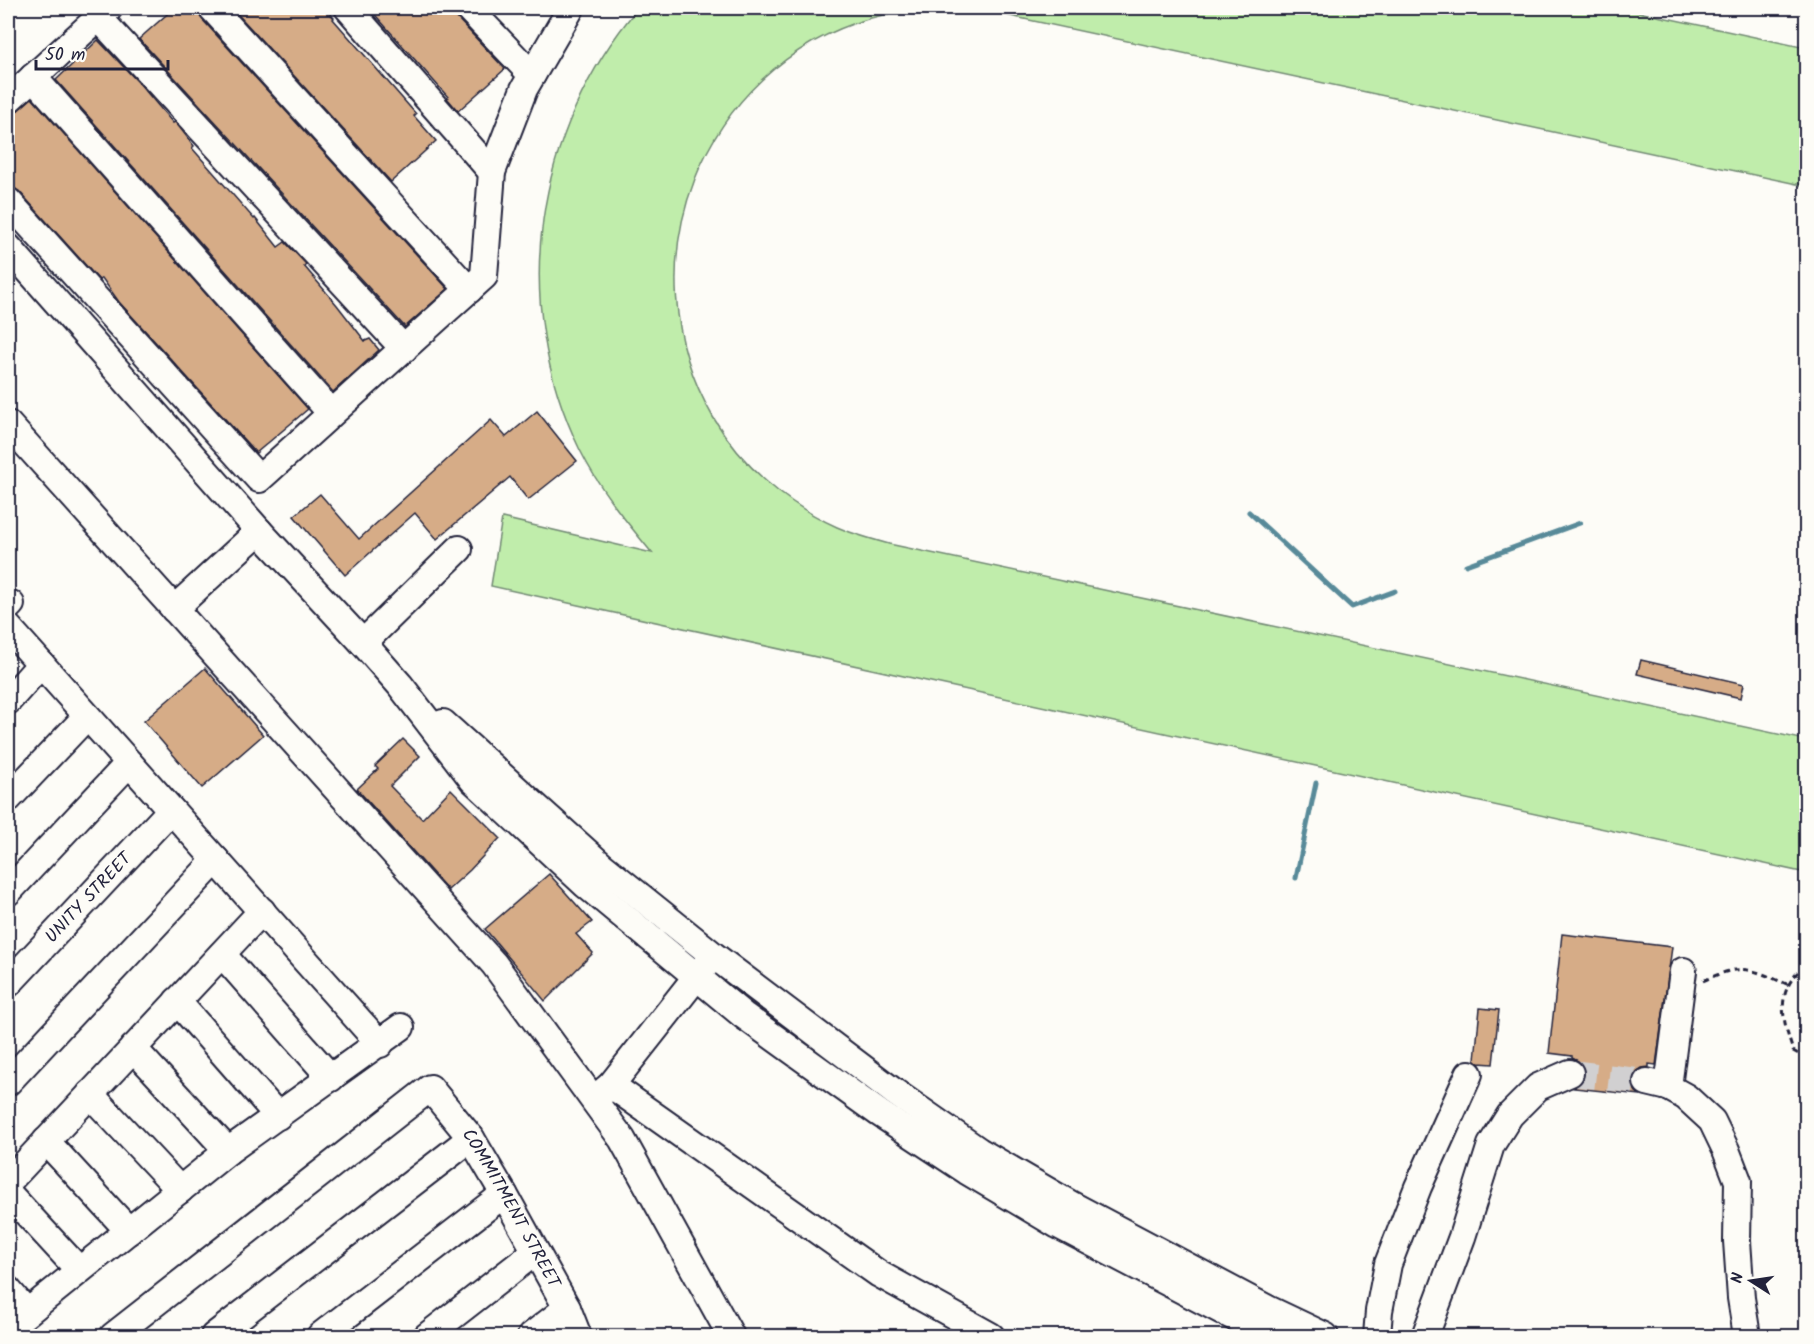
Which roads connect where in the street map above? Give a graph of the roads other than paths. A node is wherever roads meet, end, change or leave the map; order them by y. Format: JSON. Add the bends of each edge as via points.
{"nodes":[{"id":1,"x":212,"y":8,"type":"edge"},
{"id":2,"x":348,"y":8,"type":"edge"},
{"id":3,"x":468,"y":8,"type":"edge"},
{"id":4,"x":571,"y":8,"type":"edge"},
{"id":5,"x":104,"y":12,"type":"edge"},
{"id":6,"x":532,"y":75,"type":"junction"},
{"id":7,"x":33,"y":77,"type":"junction"},
{"id":8,"x":8,"y":100,"type":"edge"},
{"id":9,"x":492,"y":172,"type":"junction"},
{"id":10,"x":8,"y":201,"type":"edge"},
{"id":11,"x":8,"y":247,"type":"edge"},
{"id":12,"x":469,"y":290,"type":"junction"},
{"id":13,"x":404,"y":349,"type":"junction"},
{"id":14,"x":331,"y":412,"type":"junction"},
{"id":15,"x":8,"y":424,"type":"edge"},
{"id":16,"x":259,"y":531,"type":"junction"},
{"id":17,"x":459,"y":549,"type":"dead end"},
{"id":18,"x":174,"y":609,"type":"junction"},
{"id":19,"x":9,"y":612,"type":"edge"},
{"id":20,"x":363,"y":643,"type":"junction"},
{"id":21,"x":41,"y":664,"type":"junction"},
{"id":22,"x":400,"y":685,"type":"junction"},
{"id":23,"x":8,"y":700,"type":"edge"},
{"id":24,"x":87,"y":716,"type":"junction"},
{"id":25,"x":129,"y":763,"type":"junction"},
{"id":26,"x":8,"y":799,"type":"edge"},
{"id":27,"x":171,"y":810,"type":"junction"},
{"id":28,"x":216,"y":860,"type":"junction"},
{"id":29,"x":8,"y":892,"type":"edge"},
{"id":30,"x":262,"y":911,"type":"junction"},
{"id":31,"x":222,"y":954,"type":"junction"},
{"id":32,"x":713,"y":955,"type":"junction"},
{"id":33,"x":698,"y":976,"type":"junction"},
{"id":34,"x":1681,"y":983,"type":"road end"},
{"id":35,"x":8,"y":984,"type":"edge"},
{"id":36,"x":177,"y":1001,"type":"junction"},
{"id":37,"x":401,"y":1027,"type":"dead end"},
{"id":38,"x":380,"y":1044,"type":"junction"},
{"id":39,"x":134,"y":1048,"type":"junction"},
{"id":40,"x":1570,"y":1072,"type":"tunnel mouth"},
{"id":41,"x":1469,"y":1074,"type":"dead end"},
{"id":42,"x":331,"y":1078,"type":"junction"},
{"id":43,"x":8,"y":1082,"type":"edge"},
{"id":44,"x":602,"y":1092,"type":"junction"},
{"id":45,"x":90,"y":1094,"type":"junction"},
{"id":46,"x":278,"y":1116,"type":"junction"},
{"id":47,"x":471,"y":1138,"type":"junction"},
{"id":48,"x":46,"y":1141,"type":"junction"},
{"id":49,"x":228,"y":1151,"type":"junction"},
{"id":50,"x":8,"y":1182,"type":"edge"},
{"id":51,"x":180,"y":1190,"type":"junction"},
{"id":52,"x":8,"y":1193,"type":"edge"},
{"id":53,"x":504,"y":1194,"type":"junction"},
{"id":54,"x":129,"y":1231,"type":"junction"},
{"id":55,"x":535,"y":1252,"type":"junction"},
{"id":56,"x":79,"y":1270,"type":"junction"},
{"id":57,"x":8,"y":1290,"type":"edge"},
{"id":58,"x":567,"y":1308,"type":"junction"},
{"id":59,"x":17,"y":1320,"type":"edge"},
{"id":60,"x":113,"y":1336,"type":"edge"},
{"id":61,"x":214,"y":1336,"type":"edge"},
{"id":62,"x":320,"y":1336,"type":"edge"},
{"id":63,"x":427,"y":1336,"type":"edge"},
{"id":64,"x":531,"y":1336,"type":"edge"},
{"id":65,"x":578,"y":1336,"type":"edge"},
{"id":66,"x":731,"y":1336,"type":"edge"},
{"id":67,"x":991,"y":1336,"type":"edge"},
{"id":68,"x":1270,"y":1336,"type":"edge"},
{"id":69,"x":1325,"y":1336,"type":"edge"},
{"id":70,"x":1377,"y":1336,"type":"edge"},
{"id":71,"x":1425,"y":1336,"type":"edge"},
{"id":72,"x":1747,"y":1336,"type":"edge"}],
"edges":[{"from":1,"to":12,"type":"street"},
{"from":2,"to":9,"type":"street"},
{"from":3,"to":6,"type":"street"},
{"from":4,"to":6,"type":"street"},
{"from":5,"to":7,"type":"street"},
{"from":5,"to":13,"type":"street"},
{"from":6,"to":9,"type":"street"},
{"from":7,"to":8,"type":"street"},
{"from":7,"to":14,"type":"street"},
{"from":9,"to":12,"type":"street","via":[[484,276]]},
{"from":10,"to":14,"type":"street","via":[[259,479]]},
{"from":11,"to":16,"type":"street"},
{"from":12,"to":13,"type":"street"},
{"from":13,"to":14,"type":"street"},
{"from":15,"to":18,"type":"street"},
{"from":16,"to":18,"type":"street"},
{"from":16,"to":20,"type":"street"},
{"from":17,"to":20,"type":"street"},
{"from":18,"to":44,"type":"street","via":[[494,964]]},
{"from":19,"to":21,"type":"street"},
{"from":20,"to":22,"type":"street"},
{"from":21,"to":23,"type":"street"},
{"from":21,"to":24,"type":"street"},
{"from":22,"to":32,"type":"street","via":[[601,865]]},
{"from":22,"to":33,"type":"street","via":[[473,780],[586,885]]},
{"from":24,"to":25,"type":"street"},
{"from":24,"to":26,"type":"street"},
{"from":25,"to":27,"type":"street"},
{"from":25,"to":29,"type":"street"},
{"from":27,"to":28,"type":"street"},
{"from":27,"to":35,"type":"street","name":"UNITY STREET"},
{"from":28,"to":30,"type":"street"},
{"from":28,"to":43,"type":"street"},
{"from":30,"to":31,"type":"street"},
{"from":30,"to":38,"type":"street"},
{"from":31,"to":36,"type":"street"},
{"from":31,"to":42,"type":"street"},
{"from":32,"to":33,"type":"street"},
{"from":32,"to":69,"type":"street","via":[[893,1091],[980,1151],[1070,1204],[1268,1310]]},
{"from":33,"to":44,"type":"street"},
{"from":33,"to":68,"type":"street","via":[[752,1022],[967,1171],[1058,1224]]},
{"from":34,"to":72,"type":"street","via":[[1657,1084],[1686,1097],[1712,1121],[1738,1181],[1737,1241]]},
{"from":36,"to":39,"type":"street"},
{"from":36,"to":46,"type":"street"},
{"from":37,"to":38,"type":"street"},
{"from":38,"to":42,"type":"street"},
{"from":39,"to":45,"type":"street"},
{"from":39,"to":49,"type":"street"},
{"from":40,"to":71,"type":"street","via":[[1538,1087],[1509,1115],[1491,1145]]},
{"from":41,"to":70,"type":"street","via":[[1388,1264]]},
{"from":42,"to":46,"type":"street"},
{"from":44,"to":66,"type":"street","via":[[622,1139]]},
{"from":44,"to":67,"type":"street","via":[[879,1274]]},
{"from":45,"to":48,"type":"street"},
{"from":45,"to":51,"type":"street"},
{"from":46,"to":49,"type":"street"},
{"from":47,"to":53,"type":"street","name":"COMMITMENT STREET"},
{"from":47,"to":60,"type":"street","name":"COMMITMENT STREET","via":[[430,1088]]},
{"from":47,"to":61,"type":"street"},
{"from":48,"to":50,"type":"street"},
{"from":48,"to":54,"type":"street"},
{"from":49,"to":51,"type":"street"},
{"from":51,"to":54,"type":"street"},
{"from":52,"to":56,"type":"street"},
{"from":53,"to":55,"type":"street","name":"COMMITMENT STREET"},
{"from":53,"to":62,"type":"street"},
{"from":54,"to":56,"type":"street"},
{"from":55,"to":58,"type":"street","name":"COMMITMENT STREET"},
{"from":55,"to":63,"type":"street"},
{"from":56,"to":59,"type":"street"},
{"from":57,"to":59,"type":"street"},
{"from":58,"to":64,"type":"street"},
{"from":58,"to":65,"type":"street","name":"COMMITMENT STREET"}]}
